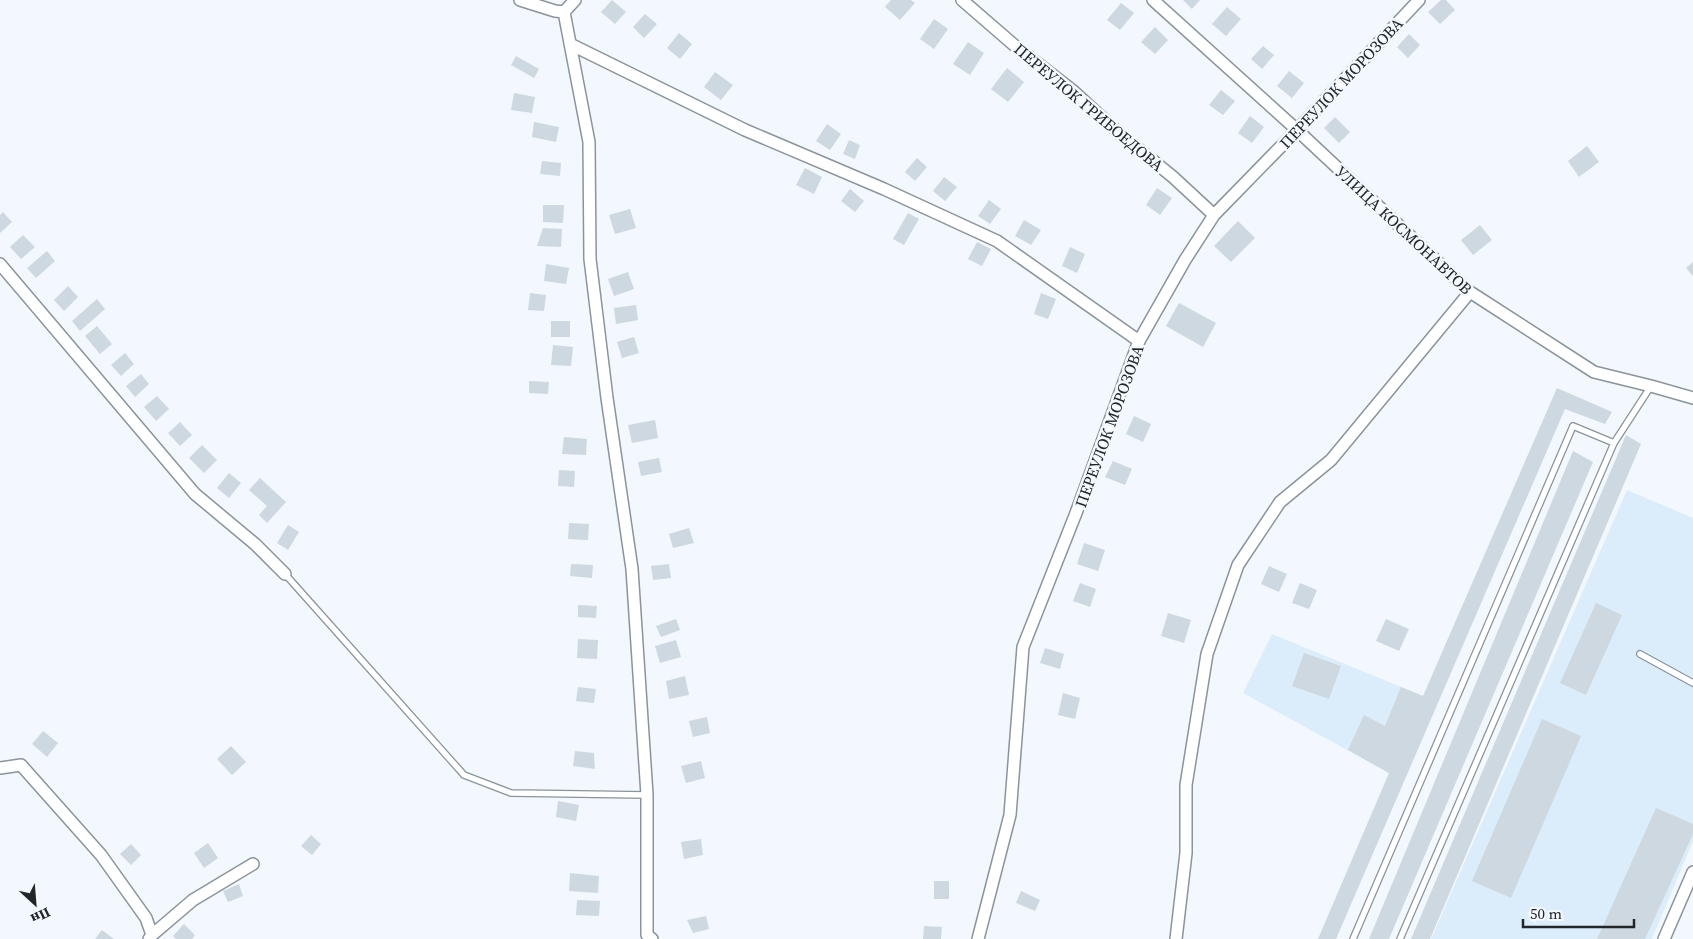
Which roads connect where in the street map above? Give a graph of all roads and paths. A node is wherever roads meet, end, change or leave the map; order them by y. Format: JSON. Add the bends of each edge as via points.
{"nodes":[{"id":1,"x":520,"y":0,"type":"edge"},
{"id":2,"x":575,"y":0,"type":"edge"},
{"id":3,"x":962,"y":0,"type":"edge"},
{"id":4,"x":1153,"y":0,"type":"edge"},
{"id":5,"x":1419,"y":0,"type":"edge"},
{"id":6,"x":564,"y":12,"type":"junction"},
{"id":7,"x":570,"y":44,"type":"junction"},
{"id":8,"x":1297,"y":130,"type":"junction"},
{"id":9,"x":1214,"y":215,"type":"junction"},
{"id":10,"x":0,"y":264,"type":"edge"},
{"id":11,"x":1470,"y":292,"type":"junction"},
{"id":12,"x":1140,"y":341,"type":"junction"},
{"id":13,"x":1652,"y":386,"type":"junction"},
{"id":14,"x":1693,"y":398,"type":"edge"},
{"id":15,"x":1614,"y":443,"type":"junction"},
{"id":16,"x":285,"y":574,"type":"joint"},
{"id":17,"x":1640,"y":654,"type":"dead end"},
{"id":18,"x":1693,"y":683,"type":"edge"},
{"id":19,"x":0,"y":768,"type":"edge"},
{"id":20,"x":647,"y":795,"type":"junction"},
{"id":21,"x":253,"y":864,"type":"dead end"},
{"id":22,"x":1693,"y":872,"type":"edge"},
{"id":23,"x":150,"y":937,"type":"edge"},
{"id":24,"x":648,"y":938,"type":"edge"},
{"id":25,"x":978,"y":939,"type":"edge"},
{"id":26,"x":1176,"y":939,"type":"edge"},
{"id":27,"x":1354,"y":939,"type":"edge"},
{"id":28,"x":1400,"y":939,"type":"edge"},
{"id":29,"x":1664,"y":939,"type":"edge"}],
"edges":[{"from":1,"to":6,"type":"street"},
{"from":2,"to":6,"type":"street"},
{"from":3,"to":9,"type":"street","name":"ПЕРЕУЛОК ГРИБОЕДОВА","via":[[1072,90]]},
{"from":4,"to":8,"type":"street","name":"УЛИЦА КОСМОНАВТОВ"},
{"from":5,"to":8,"type":"street","name":"ПЕРЕУЛОК МОРОЗОВА"},
{"from":6,"to":7,"type":"street"},
{"from":7,"to":12,"type":"street","via":[[745,130],[997,241]]},
{"from":7,"to":20,"type":"street","via":[[590,142],[590,259],[632,569]]},
{"from":8,"to":9,"type":"street","name":"ПЕРЕУЛОК МОРОЗОВА"},
{"from":8,"to":11,"type":"street","name":"УЛИЦА КОСМОНАВТОВ"},
{"from":9,"to":12,"type":"street","name":"ПЕРЕУЛОК МОРОЗОВА"},
{"from":10,"to":16,"type":"street","via":[[195,494]]},
{"from":11,"to":13,"type":"street","name":"УЛИЦА КОСМОНАВТОВ","via":[[1594,372]]},
{"from":11,"to":26,"type":"street","via":[[1331,460],[1280,502],[1238,565],[1207,654],[1186,785],[1186,853]]},
{"from":12,"to":25,"type":"street","name":"ПЕРЕУЛОК МОРОЗОВА","via":[[1023,647],[1010,815]]},
{"from":13,"to":14,"type":"street","name":"УЛИЦА КОСМОНАВТОВ"},
{"from":13,"to":15,"type":"lane"},
{"from":15,"to":27,"type":"lane","via":[[1573,426]]},
{"from":15,"to":28,"type":"lane"},
{"from":16,"to":20,"type":"lane","via":[[464,775],[511,793]]},
{"from":17,"to":18,"type":"lane"},
{"from":19,"to":23,"type":"street","via":[[21,765],[101,855],[146,918]]},
{"from":20,"to":24,"type":"street"},
{"from":21,"to":23,"type":"street","via":[[193,900]]},
{"from":22,"to":29,"type":"street"}]}
